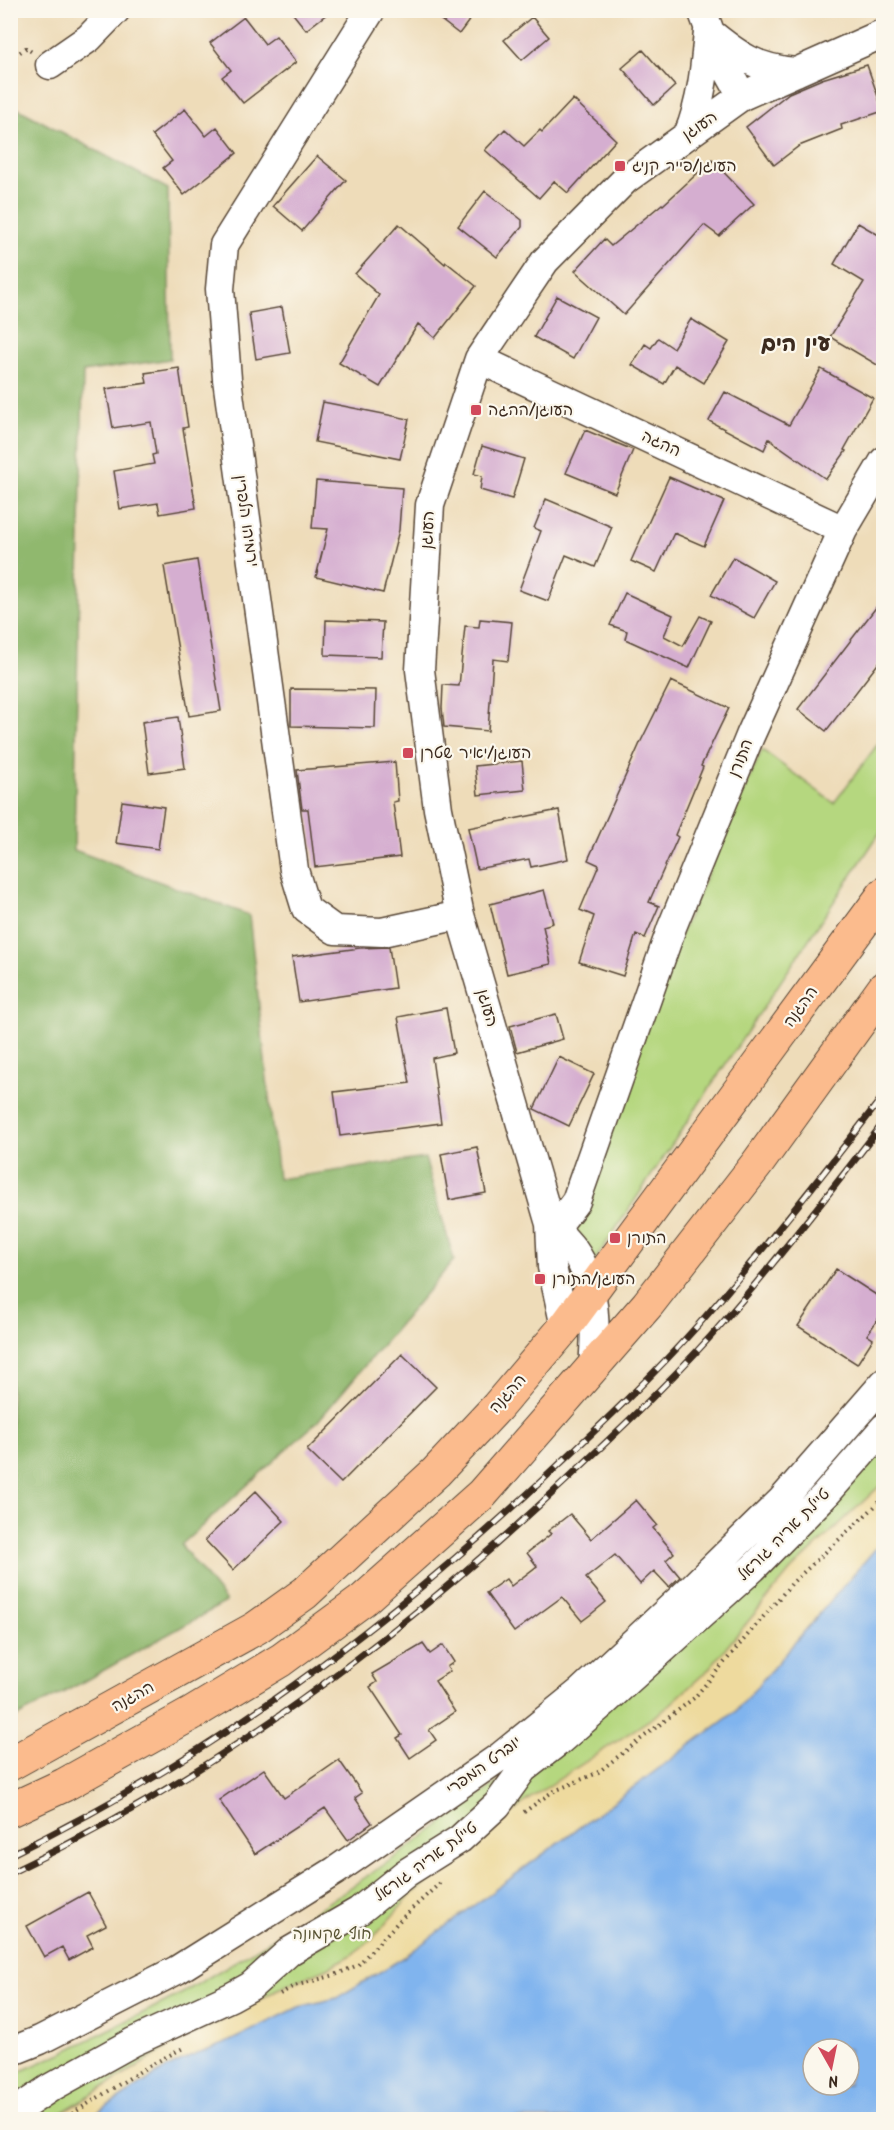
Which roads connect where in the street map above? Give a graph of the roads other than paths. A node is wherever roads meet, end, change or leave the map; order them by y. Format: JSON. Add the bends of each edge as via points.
{"nodes":[{"id":1,"x":116,"y":10,"type":"edge"},
{"id":2,"x":371,"y":10,"type":"edge"},
{"id":3,"x":705,"y":21,"type":"edge"},
{"id":4,"x":884,"y":33,"type":"edge"},
{"id":5,"x":50,"y":65,"type":"dead end"},
{"id":6,"x":796,"y":72,"type":"junction"},
{"id":7,"x":742,"y":96,"type":"junction"},
{"id":8,"x":688,"y":135,"type":"junction"},
{"id":9,"x":479,"y":358,"type":"junction"},
{"id":10,"x":884,"y":461,"type":"edge"},
{"id":11,"x":843,"y":530,"type":"junction"},
{"id":12,"x":884,"y":894,"type":"edge"},
{"id":13,"x":460,"y":915,"type":"junction"},
{"id":14,"x":884,"y":988,"type":"edge"},
{"id":15,"x":550,"y":1224,"type":"junction"},
{"id":16,"x":591,"y":1294,"type":"junction"},
{"id":17,"x":565,"y":1327,"type":"junction"},
{"id":18,"x":593,"y":1368,"type":"junction"},
{"id":19,"x":884,"y":1383,"type":"edge"},
{"id":20,"x":884,"y":1428,"type":"edge"},
{"id":21,"x":10,"y":1764,"type":"edge"},
{"id":22,"x":10,"y":1810,"type":"edge"},
{"id":23,"x":10,"y":2052,"type":"edge"},
{"id":24,"x":10,"y":2115,"type":"edge"}],
"edges":[{"from":1,"to":5,"type":"street","via":[[89,38]]},
{"from":2,"to":13,"type":"street","name":"ירמיהו הלפרין","via":[[224,245],[220,289],[226,379],[294,870],[306,909],[335,930],[382,932]]},
{"from":3,"to":6,"type":"street","via":[[725,45],[759,66]]},
{"from":3,"to":7,"type":"street"},
{"from":3,"to":8,"type":"street","via":[[702,92]]},
{"from":4,"to":6,"type":"street","name":"העוגן"},
{"from":6,"to":7,"type":"street","name":"העוגן"},
{"from":7,"to":8,"type":"street","name":"העוגן"},
{"from":8,"to":9,"type":"street","name":"העוגן","via":[[625,180],[544,261]]},
{"from":9,"to":11,"type":"street","name":"ההגה"},
{"from":9,"to":13,"type":"street","name":"העוגן","via":[[429,505],[420,670],[438,808]]},
{"from":10,"to":11,"type":"street","name":"התורן"},
{"from":11,"to":15,"type":"street","name":"התורן","via":[[750,736],[672,927],[576,1202],[563,1218]]},
{"from":12,"to":16,"type":"highway","name":"ההגנה"},
{"from":13,"to":15,"type":"street","name":"העוגן"},
{"from":14,"to":18,"type":"highway","via":[[757,1164]]},
{"from":15,"to":16,"type":"street","name":"העוגן","via":[[578,1256]]},
{"from":15,"to":17,"type":"street","name":"העוגן","via":[[552,1267]]},
{"from":16,"to":17,"type":"highway","name":"ההגנה"},
{"from":16,"to":18,"type":"street","name":"העוגן"},
{"from":17,"to":21,"type":"highway","name":"ההגנה","via":[[436,1472],[305,1593],[256,1628]]},
{"from":18,"to":22,"type":"highway","via":[[482,1494],[363,1600],[281,1660],[193,1713],[64,1785]]},
{"from":19,"to":23,"type":"street","name":"יוברט המפרי","via":[[782,1500],[694,1586],[580,1692],[501,1756],[335,1871],[177,1970]]},
{"from":20,"to":24,"type":"street","name":"טיילת אריה גוראל","via":[[753,1568],[600,1707],[523,1769],[497,1805],[460,1839],[406,1873],[359,1911],[290,1952],[251,1986],[133,2042]]}]}
